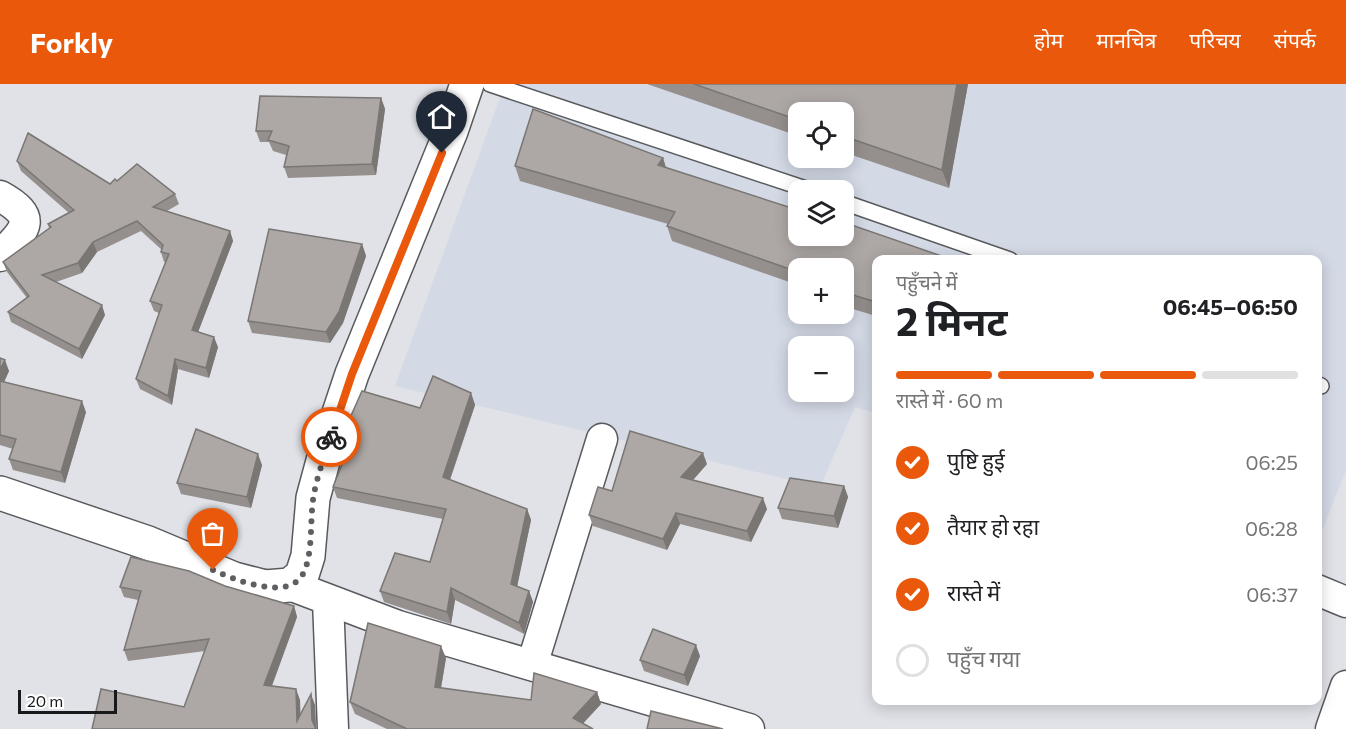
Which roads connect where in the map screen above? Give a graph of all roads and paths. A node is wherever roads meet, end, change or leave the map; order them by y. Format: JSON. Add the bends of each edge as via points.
{"nodes":[{"id":1,"x":467,"y":84,"type":"edge"},
{"id":2,"x":490,"y":84,"type":"edge"},
{"id":3,"x":788,"y":183,"type":"edge"},
{"id":4,"x":0,"y":195,"type":"edge"},
{"id":5,"x":854,"y":206,"type":"edge"},
{"id":6,"x":996,"y":255,"type":"edge"},
{"id":7,"x":0,"y":256,"type":"edge"},
{"id":8,"x":602,"y":439,"type":"dead end"},
{"id":9,"x":0,"y":493,"type":"edge"},
{"id":10,"x":290,"y":585,"type":"junction"},
{"id":11,"x":1322,"y":592,"type":"edge"},
{"id":12,"x":328,"y":600,"type":"junction"},
{"id":13,"x":1346,"y":602,"type":"edge"},
{"id":14,"x":532,"y":665,"type":"junction"},
{"id":15,"x":1346,"y":686,"type":"edge"},
{"id":16,"x":333,"y":729,"type":"edge"},
{"id":17,"x":749,"y":729,"type":"edge"},
{"id":18,"x":1331,"y":729,"type":"edge"}],
"edges":[{"from":1,"to":10,"type":"street","via":[[352,374],[313,498],[308,556],[302,575]]},
{"from":2,"to":3,"type":"lane"},
{"from":4,"to":7,"type":"street","via":[[22,213],[25,222],[20,235]]},
{"from":5,"to":6,"type":"lane"},
{"from":8,"to":14,"type":"street"},
{"from":9,"to":10,"type":"street","via":[[148,543],[234,579],[265,587]]},
{"from":10,"to":12,"type":"street"},
{"from":11,"to":13,"type":"street"},
{"from":12,"to":14,"type":"street","via":[[398,626]]},
{"from":12,"to":16,"type":"street"},
{"from":14,"to":17,"type":"street"},
{"from":15,"to":18,"type":"street"}]}
